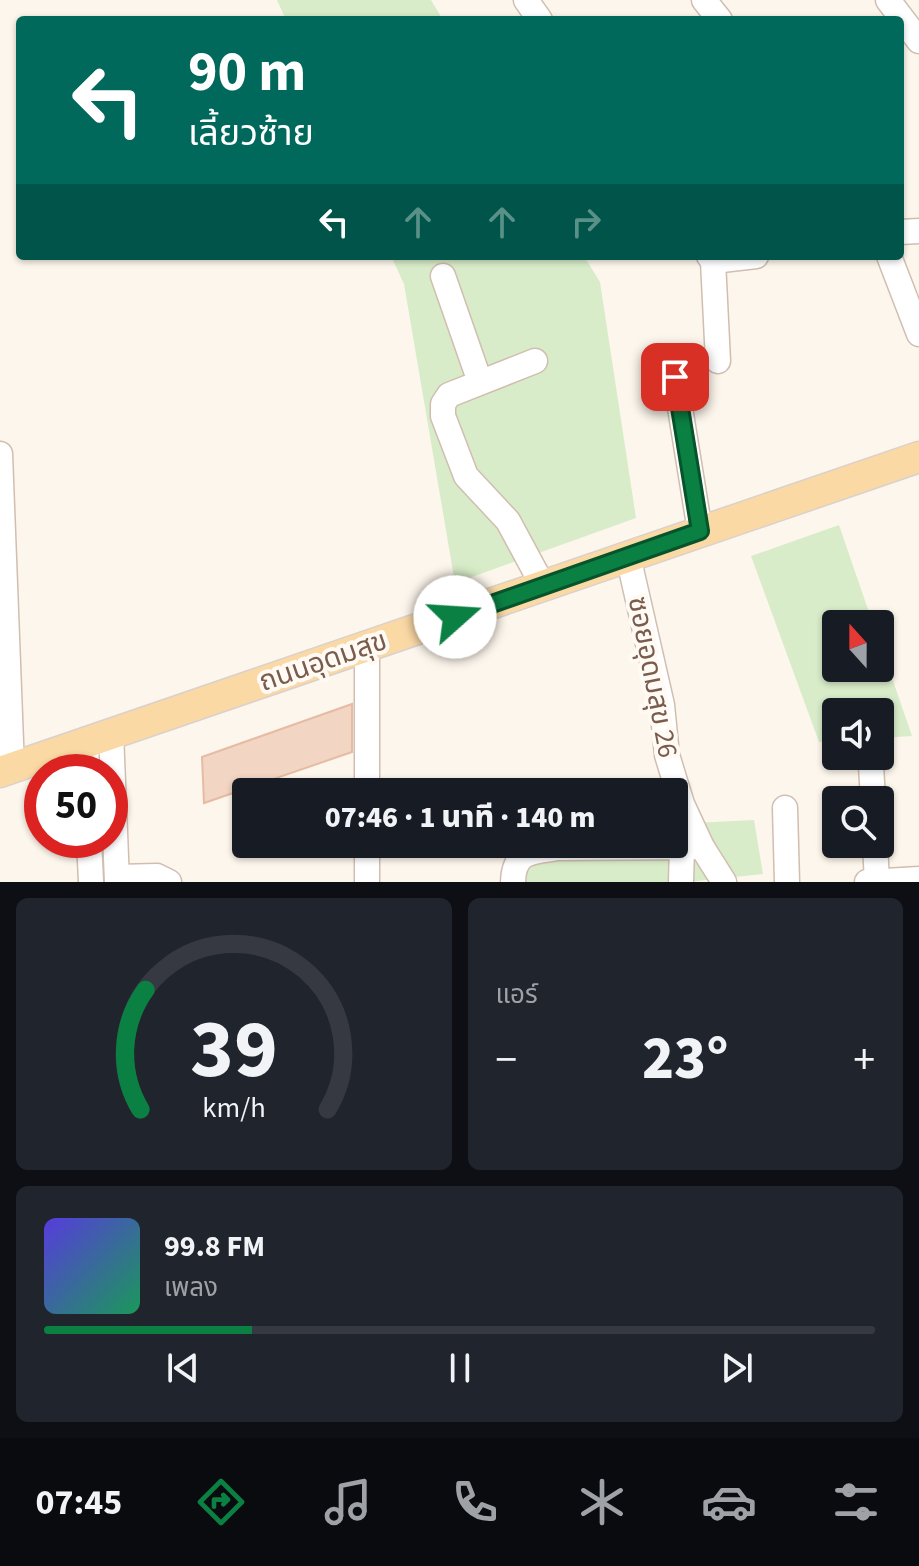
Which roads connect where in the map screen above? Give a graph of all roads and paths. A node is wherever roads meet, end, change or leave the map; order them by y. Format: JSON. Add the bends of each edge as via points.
{"nodes":[{"id":1,"x":704,"y":0,"type":"edge"},
{"id":2,"x":888,"y":0,"type":"edge"},
{"id":3,"x":717,"y":16,"type":"edge"},
{"id":4,"x":900,"y":16,"type":"edge"},
{"id":5,"x":904,"y":21,"type":"edge"},
{"id":6,"x":919,"y":41,"type":"edge"},
{"id":7,"x":711,"y":260,"type":"edge"},
{"id":8,"x":891,"y":260,"type":"edge"},
{"id":9,"x":443,"y":276,"type":"dead end"},
{"id":10,"x":919,"y":334,"type":"edge"},
{"id":11,"x":535,"y":361,"type":"dead end"},
{"id":12,"x":718,"y":361,"type":"dead end"},
{"id":13,"x":675,"y":377,"type":"dead end"},
{"id":14,"x":480,"y":382,"type":"junction"},
{"id":15,"x":0,"y":454,"type":"edge"},
{"id":16,"x":919,"y":457,"type":"edge"},
{"id":17,"x":700,"y":531,"type":"junction"},
{"id":18,"x":628,"y":556,"type":"junction"},
{"id":19,"x":543,"y":586,"type":"junction"},
{"id":20,"x":367,"y":647,"type":"junction"},
{"id":21,"x":94,"y":749,"type":"edge"},
{"id":22,"x":6,"y":770,"type":"edge"},
{"id":23,"x":367,"y":778,"type":"edge"},
{"id":24,"x":785,"y":808,"type":"dead end"},
{"id":25,"x":692,"y":847,"type":"junction"},
{"id":26,"x":367,"y":858,"type":"edge"},
{"id":27,"x":876,"y":858,"type":"edge"},
{"id":28,"x":91,"y":874,"type":"edge"},
{"id":29,"x":117,"y":875,"type":"edge"},
{"id":30,"x":919,"y":879,"type":"edge"},
{"id":31,"x":169,"y":882,"type":"edge"},
{"id":32,"x":367,"y":882,"type":"edge"},
{"id":33,"x":513,"y":882,"type":"edge"},
{"id":34,"x":681,"y":882,"type":"edge"},
{"id":35,"x":724,"y":882,"type":"edge"},
{"id":36,"x":787,"y":882,"type":"edge"},
{"id":37,"x":867,"y":882,"type":"edge"},
{"id":38,"x":877,"y":882,"type":"edge"}],
"edges":[{"from":1,"to":3,"type":"street"},
{"from":2,"to":4,"type":"street"},
{"from":5,"to":6,"type":"street"},
{"from":7,"to":12,"type":"street"},
{"from":8,"to":10,"type":"street"},
{"from":9,"to":14,"type":"street"},
{"from":11,"to":14,"type":"street"},
{"from":13,"to":17,"type":"street"},
{"from":14,"to":19,"type":"street","via":[[449,395],[443,416],[466,476],[508,521]]},
{"from":15,"to":22,"type":"street"},
{"from":16,"to":17,"type":"main road","name":"ถนนอุดมสุข"},
{"from":17,"to":18,"type":"main road","name":"ถนนอุดมสุข"},
{"from":18,"to":19,"type":"main road","name":"ถนนอุดมสุข"},
{"from":18,"to":25,"type":"street","name":"ซอยอุดมสุข 26","via":[[662,705],[667,755]]},
{"from":19,"to":20,"type":"main road","name":"ถนนอุดมสุข"},
{"from":20,"to":21,"type":"main road","name":"ถนนอุดมสุข"},
{"from":20,"to":23,"type":"street"},
{"from":21,"to":22,"type":"main road","name":"ถนนอุดมสุข"},
{"from":21,"to":29,"type":"street"},
{"from":24,"to":36,"type":"street"},
{"from":25,"to":33,"type":"street","via":[[536,852],[522,856],[514,866]]},
{"from":25,"to":34,"type":"street"},
{"from":25,"to":35,"type":"street","name":"ซอยอุดมสุข 26"},
{"from":26,"to":32,"type":"street"},
{"from":27,"to":38,"type":"street"},
{"from":28,"to":29,"type":"street"},
{"from":29,"to":31,"type":"street","via":[[157,876]]},
{"from":30,"to":38,"type":"street"},
{"from":37,"to":38,"type":"street"}]}
